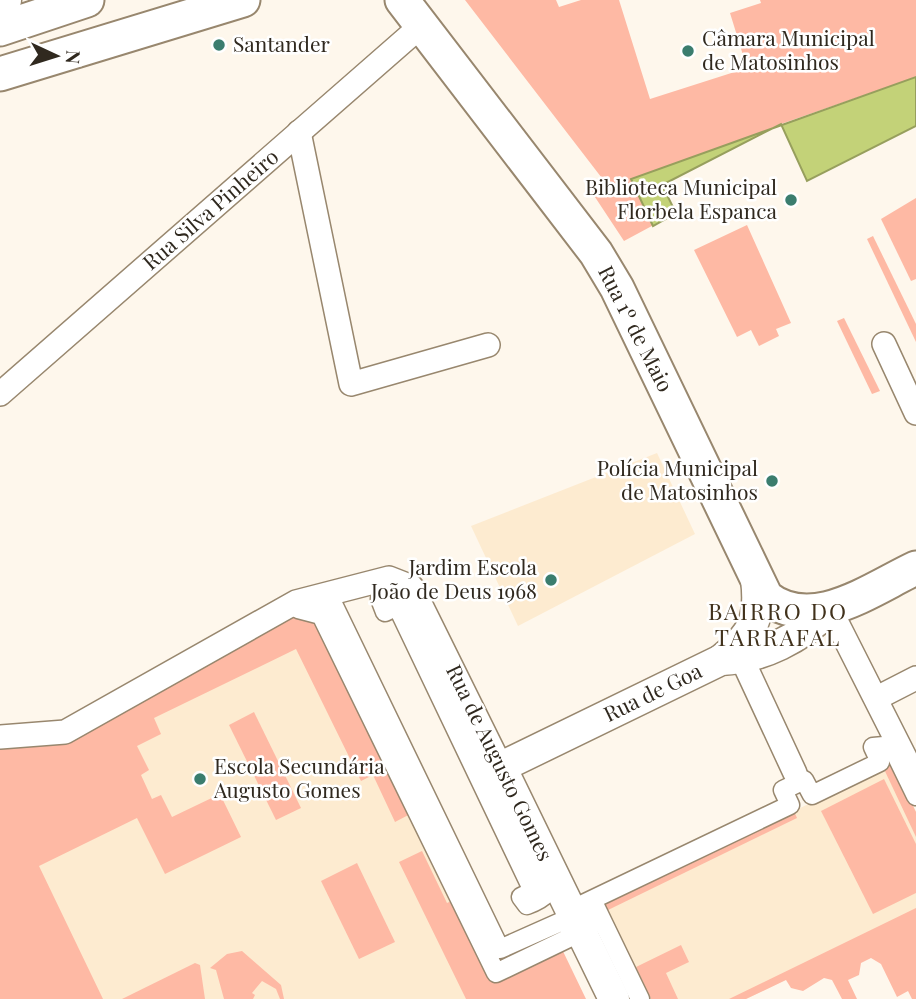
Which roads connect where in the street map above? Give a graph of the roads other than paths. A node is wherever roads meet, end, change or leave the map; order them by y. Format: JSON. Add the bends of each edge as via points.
{"nodes":[{"id":1,"x":6,"y":0,"type":"edge"},
{"id":2,"x":87,"y":0,"type":"edge"},
{"id":3,"x":243,"y":0,"type":"edge"},
{"id":4,"x":0,"y":7,"type":"edge"},
{"id":5,"x":412,"y":13,"type":"edge"},
{"id":6,"x":0,"y":29,"type":"edge"},
{"id":7,"x":0,"y":74,"type":"edge"},
{"id":8,"x":299,"y":132,"type":"junction"},
{"id":9,"x":884,"y":344,"type":"dead end"},
{"id":10,"x":488,"y":345,"type":"dead end"},
{"id":11,"x":0,"y":394,"type":"edge"},
{"id":12,"x":916,"y":413,"type":"edge"},
{"id":13,"x":916,"y":568,"type":"edge"},
{"id":14,"x":756,"y":579,"type":"junction"},
{"id":15,"x":298,"y":609,"type":"joint"},
{"id":16,"x":830,"y":609,"type":"junction"},
{"id":17,"x":732,"y":659,"type":"junction"},
{"id":18,"x":916,"y":678,"type":"edge"},
{"id":19,"x":877,"y":698,"type":"junction"},
{"id":20,"x":0,"y":737,"type":"edge"},
{"id":21,"x":501,"y":767,"type":"junction"},
{"id":22,"x":795,"y":774,"type":"dead end"},
{"id":23,"x":916,"y":779,"type":"edge"},
{"id":24,"x":916,"y":796,"type":"edge"},
{"id":25,"x":916,"y":812,"type":"edge"},
{"id":26,"x":521,"y":897,"type":"joint"},
{"id":27,"x":614,"y":999,"type":"edge"},
{"id":28,"x":629,"y":999,"type":"edge"},
{"id":29,"x":640,"y":999,"type":"edge"}],
"edges":[{"from":1,"to":4,"type":"street"},
{"from":2,"to":6,"type":"main road"},
{"from":3,"to":7,"type":"main road"},
{"from":5,"to":8,"type":"street","name":"Rua Silva Pinheiro"},
{"from":5,"to":14,"type":"main road","name":"Rua 1º de Maio","via":[[596,253]]},
{"from":8,"to":10,"type":"street","via":[[351,384]]},
{"from":8,"to":11,"type":"street","name":"Rua Silva Pinheiro"},
{"from":9,"to":12,"type":"street"},
{"from":13,"to":16,"type":"main road","name":"Rua de Goa"},
{"from":14,"to":16,"type":"main road","name":"Rua 1º de Maio","via":[[780,609],[803,614]]},
{"from":14,"to":17,"type":"street","name":"Rua 1º de Maio","via":[[759,605],[754,625]]},
{"from":15,"to":15,"type":"street","via":[[334,606],[500,950],[565,920],[573,936],[496,973],[321,615]]},
{"from":16,"to":17,"type":"street","name":"Rua de Goa","via":[[815,624],[778,646]]},
{"from":16,"to":19,"type":"street"},
{"from":17,"to":21,"type":"street","name":"Rua de Goa"},
{"from":17,"to":22,"type":"street"},
{"from":18,"to":19,"type":"street"},
{"from":19,"to":23,"type":"street"},
{"from":20,"to":21,"type":"street","name":"Rua de Augusto Gomes","via":[[65,732],[296,602],[389,578],[412,587]]},
{"from":21,"to":27,"type":"street","name":"Rua de Augusto Gomes"},
{"from":24,"to":28,"type":"street","via":[[897,755],[884,746],[873,747],[880,762],[812,795],[804,780],[783,790],[790,805],[583,904]]},
{"from":25,"to":29,"type":"street","via":[[892,763],[596,908]]},
{"from":26,"to":26,"type":"street","via":[[527,905],[543,898],[546,888],[410,598],[399,591],[384,596],[380,599],[385,612],[397,606],[533,891]]}]}
